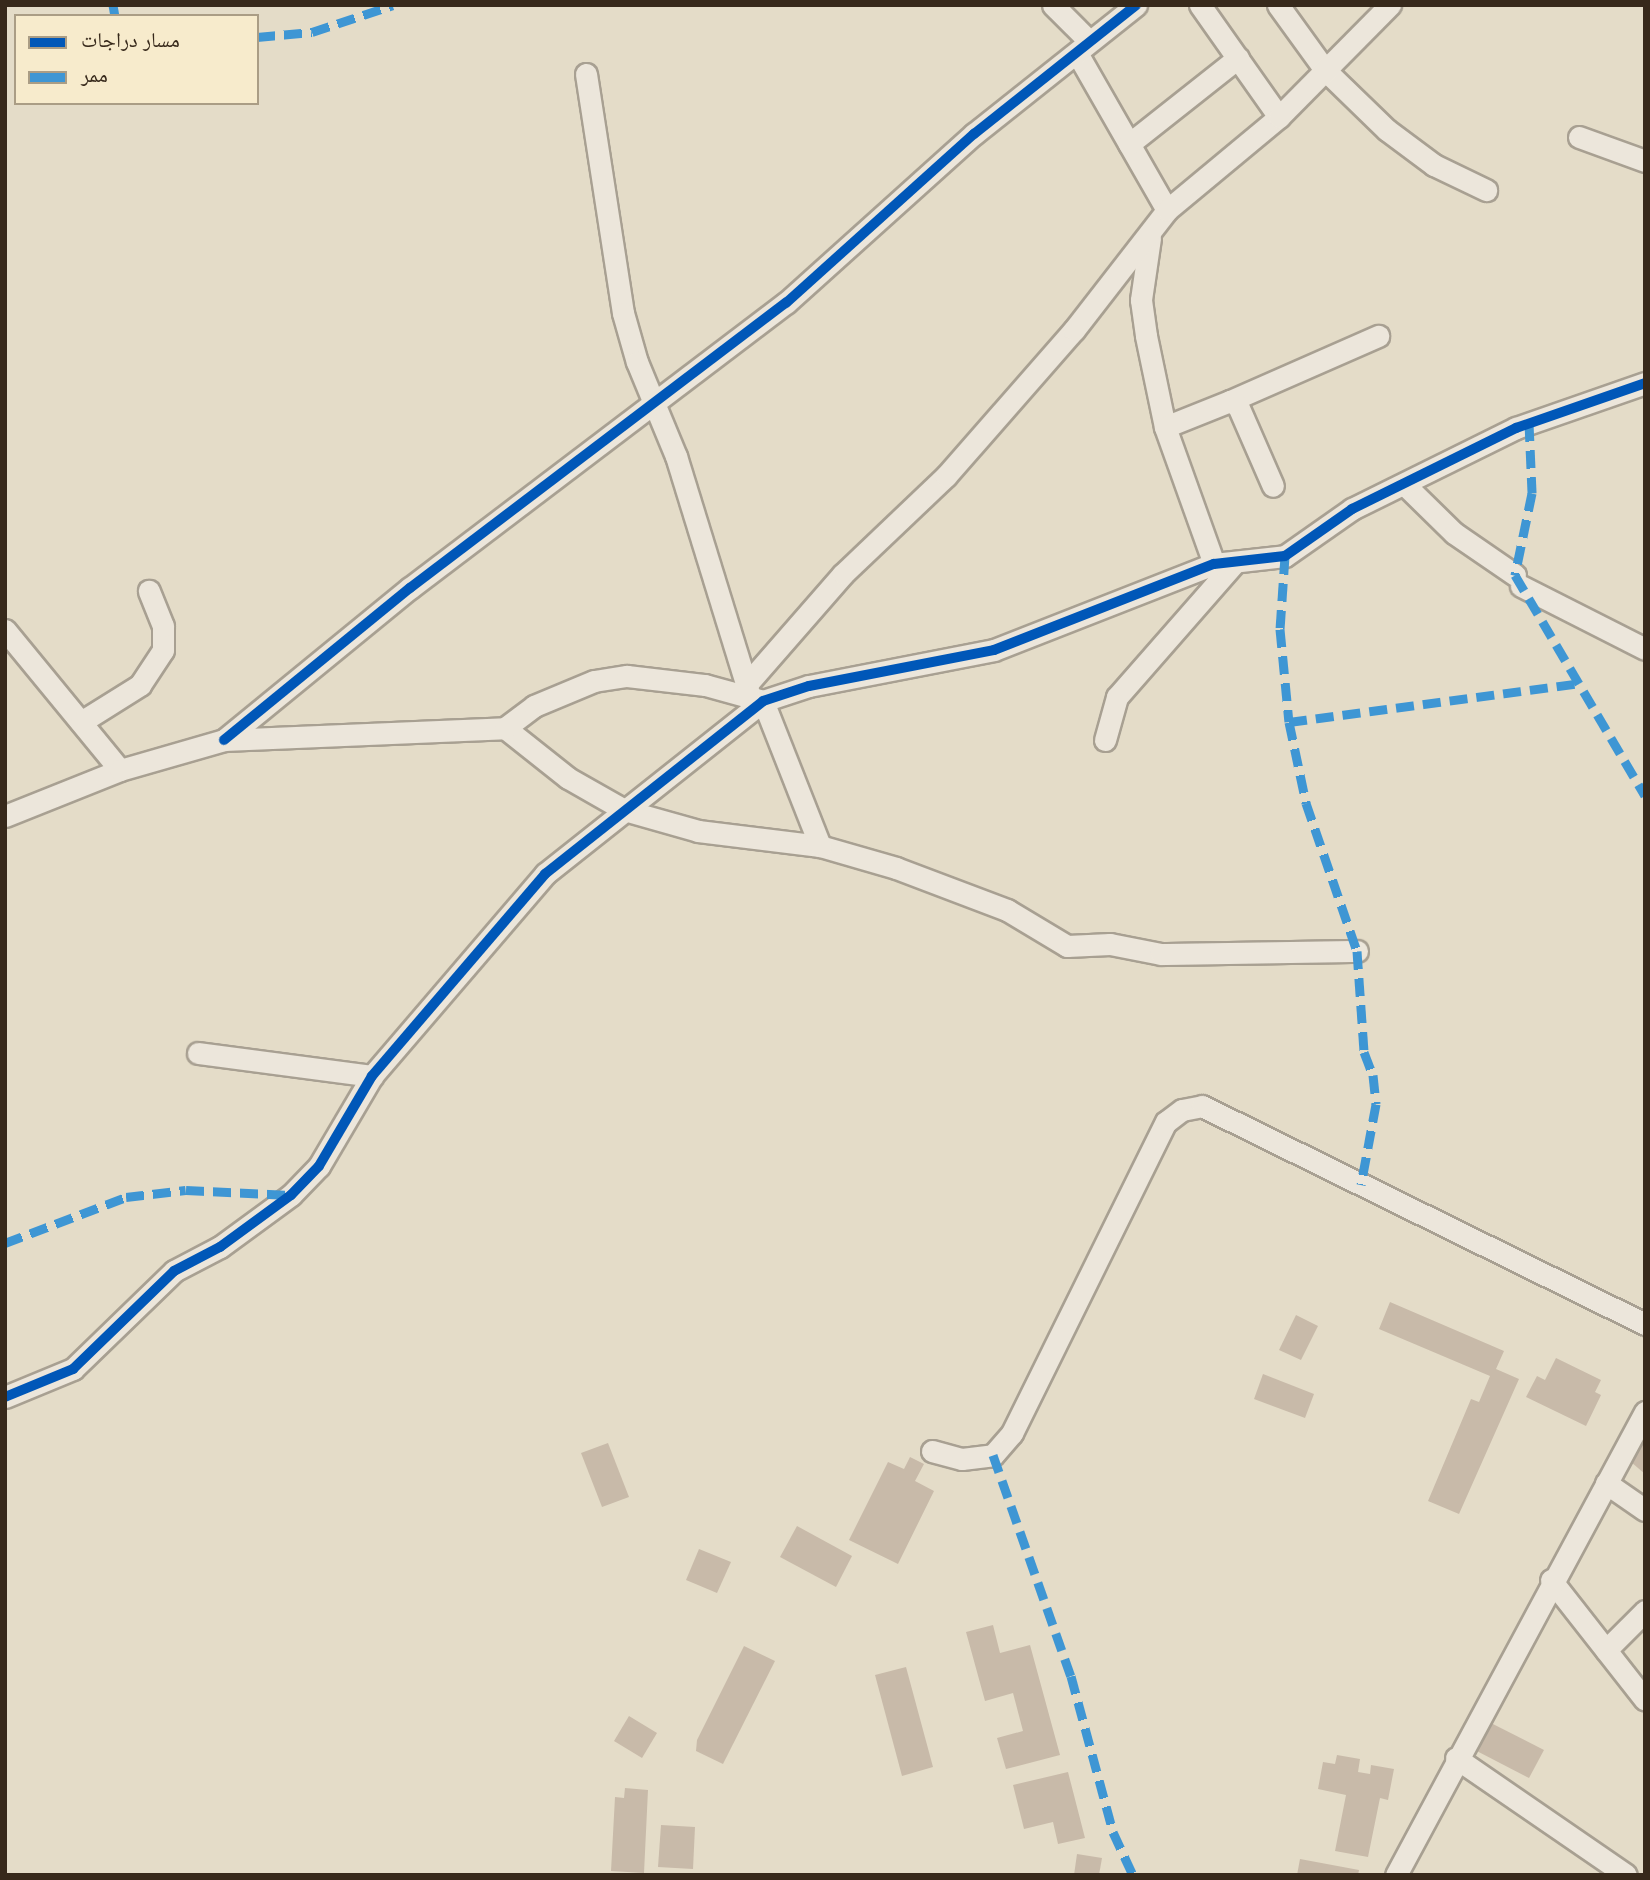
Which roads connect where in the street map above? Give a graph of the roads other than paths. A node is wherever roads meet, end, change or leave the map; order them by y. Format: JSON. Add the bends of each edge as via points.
{"nodes":[{"id":1,"x":1053,"y":5,"type":"edge"},
{"id":2,"x":1136,"y":5,"type":"edge"},
{"id":3,"x":1200,"y":5,"type":"edge"},
{"id":4,"x":1278,"y":5,"type":"edge"},
{"id":5,"x":1390,"y":5,"type":"edge"},
{"id":6,"x":1082,"y":46,"type":"junction"},
{"id":7,"x":1238,"y":58,"type":"junction"},
{"id":8,"x":1325,"y":70,"type":"junction"},
{"id":9,"x":586,"y":74,"type":"dead end"},
{"id":10,"x":1279,"y":117,"type":"junction"},
{"id":11,"x":1578,"y":137,"type":"dead end"},
{"id":12,"x":1129,"y":144,"type":"junction"},
{"id":13,"x":1645,"y":161,"type":"edge"},
{"id":14,"x":1486,"y":190,"type":"dead end"},
{"id":15,"x":1167,"y":211,"type":"junction"},
{"id":16,"x":1150,"y":237,"type":"junction"},
{"id":17,"x":1378,"y":336,"type":"dead end"},
{"id":18,"x":1645,"y":383,"type":"edge"},
{"id":19,"x":1230,"y":401,"type":"junction"},
{"id":20,"x":659,"y":404,"type":"junction"},
{"id":21,"x":1165,"y":427,"type":"junction"},
{"id":22,"x":1404,"y":484,"type":"junction"},
{"id":23,"x":1273,"y":486,"type":"dead end"},
{"id":24,"x":1225,"y":563,"type":"junction"},
{"id":25,"x":149,"y":591,"type":"dead end"},
{"id":26,"x":8,"y":638,"type":"edge"},
{"id":27,"x":1642,"y":640,"type":"edge"},
{"id":28,"x":753,"y":694,"type":"junction"},
{"id":29,"x":81,"y":722,"type":"junction"},
{"id":30,"x":505,"y":728,"type":"junction"},
{"id":31,"x":224,"y":740,"type":"junction"},
{"id":32,"x":1105,"y":740,"type":"dead end"},
{"id":33,"x":120,"y":770,"type":"junction"},
{"id":34,"x":624,"y":810,"type":"junction"},
{"id":35,"x":5,"y":816,"type":"edge"},
{"id":36,"x":820,"y":846,"type":"junction"},
{"id":37,"x":1357,"y":951,"type":"dead end"},
{"id":38,"x":198,"y":1053,"type":"dead end"},
{"id":39,"x":372,"y":1076,"type":"junction"},
{"id":40,"x":1645,"y":1324,"type":"edge"},
{"id":41,"x":5,"y":1397,"type":"edge"},
{"id":42,"x":1644,"y":1417,"type":"edge"},
{"id":43,"x":932,"y":1451,"type":"dead end"},
{"id":44,"x":1606,"y":1483,"type":"junction"},
{"id":45,"x":1645,"y":1510,"type":"edge"},
{"id":46,"x":1550,"y":1580,"type":"junction"},
{"id":47,"x":1645,"y":1611,"type":"edge"},
{"id":48,"x":1606,"y":1650,"type":"junction"},
{"id":49,"x":1645,"y":1700,"type":"edge"},
{"id":50,"x":1456,"y":1758,"type":"junction"},
{"id":51,"x":1396,"y":1875,"type":"edge"},
{"id":52,"x":1626,"y":1875,"type":"edge"}],
"edges":[{"from":1,"to":6,"type":"street"},
{"from":2,"to":6,"type":"street"},
{"from":3,"to":7,"type":"street"},
{"from":4,"to":8,"type":"street"},
{"from":5,"to":8,"type":"street"},
{"from":6,"to":12,"type":"street"},
{"from":6,"to":20,"type":"street","via":[[974,134],[786,303]]},
{"from":7,"to":10,"type":"street"},
{"from":7,"to":12,"type":"street"},
{"from":8,"to":10,"type":"street"},
{"from":8,"to":14,"type":"street","via":[[1387,130],[1434,165]]},
{"from":9,"to":20,"type":"street","via":[[594,153],[623,313],[637,362]]},
{"from":10,"to":15,"type":"street"},
{"from":11,"to":13,"type":"street"},
{"from":12,"to":15,"type":"street"},
{"from":15,"to":16,"type":"street"},
{"from":16,"to":21,"type":"street","via":[[1141,300]]},
{"from":16,"to":28,"type":"street","via":[[946,476],[843,574]]},
{"from":17,"to":19,"type":"street"},
{"from":18,"to":22,"type":"street","via":[[1516,428]]},
{"from":19,"to":21,"type":"street"},
{"from":19,"to":23,"type":"street","via":[[1238,406]]},
{"from":20,"to":28,"type":"street"},
{"from":20,"to":31,"type":"street","via":[[410,588]]},
{"from":21,"to":24,"type":"street"},
{"from":22,"to":24,"type":"street","via":[[1352,509],[1285,556]]},
{"from":22,"to":27,"type":"street","via":[[1454,533],[1518,581]]},
{"from":24,"to":28,"type":"street","via":[[993,650]]},
{"from":24,"to":32,"type":"street","via":[[1116,697]]},
{"from":25,"to":29,"type":"street","via":[[163,626],[163,650],[140,685]]},
{"from":26,"to":29,"type":"street"},
{"from":28,"to":30,"type":"street","via":[[627,676],[594,681],[534,706]]},
{"from":28,"to":34,"type":"street"},
{"from":28,"to":36,"type":"street"},
{"from":29,"to":33,"type":"street"},
{"from":30,"to":31,"type":"street"},
{"from":30,"to":34,"type":"street","via":[[568,778]]},
{"from":31,"to":33,"type":"street"},
{"from":33,"to":35,"type":"street"},
{"from":34,"to":36,"type":"street","via":[[698,831]]},
{"from":34,"to":39,"type":"street","via":[[545,874]]},
{"from":36,"to":37,"type":"street","via":[[1007,910],[1067,946],[1125,945],[1161,954]]},
{"from":38,"to":39,"type":"street"},
{"from":39,"to":41,"type":"street","via":[[319,1166],[291,1195],[220,1247],[174,1271],[73,1369]]},
{"from":40,"to":43,"type":"street","via":[[1202,1106],[1182,1110],[1166,1122],[1012,1433],[993,1455],[962,1459]]},
{"from":42,"to":44,"type":"street"},
{"from":44,"to":45,"type":"street"},
{"from":44,"to":46,"type":"street"},
{"from":46,"to":48,"type":"street"},
{"from":46,"to":50,"type":"street"},
{"from":47,"to":48,"type":"street"},
{"from":48,"to":49,"type":"street"},
{"from":50,"to":51,"type":"street"},
{"from":50,"to":52,"type":"street"}]}
